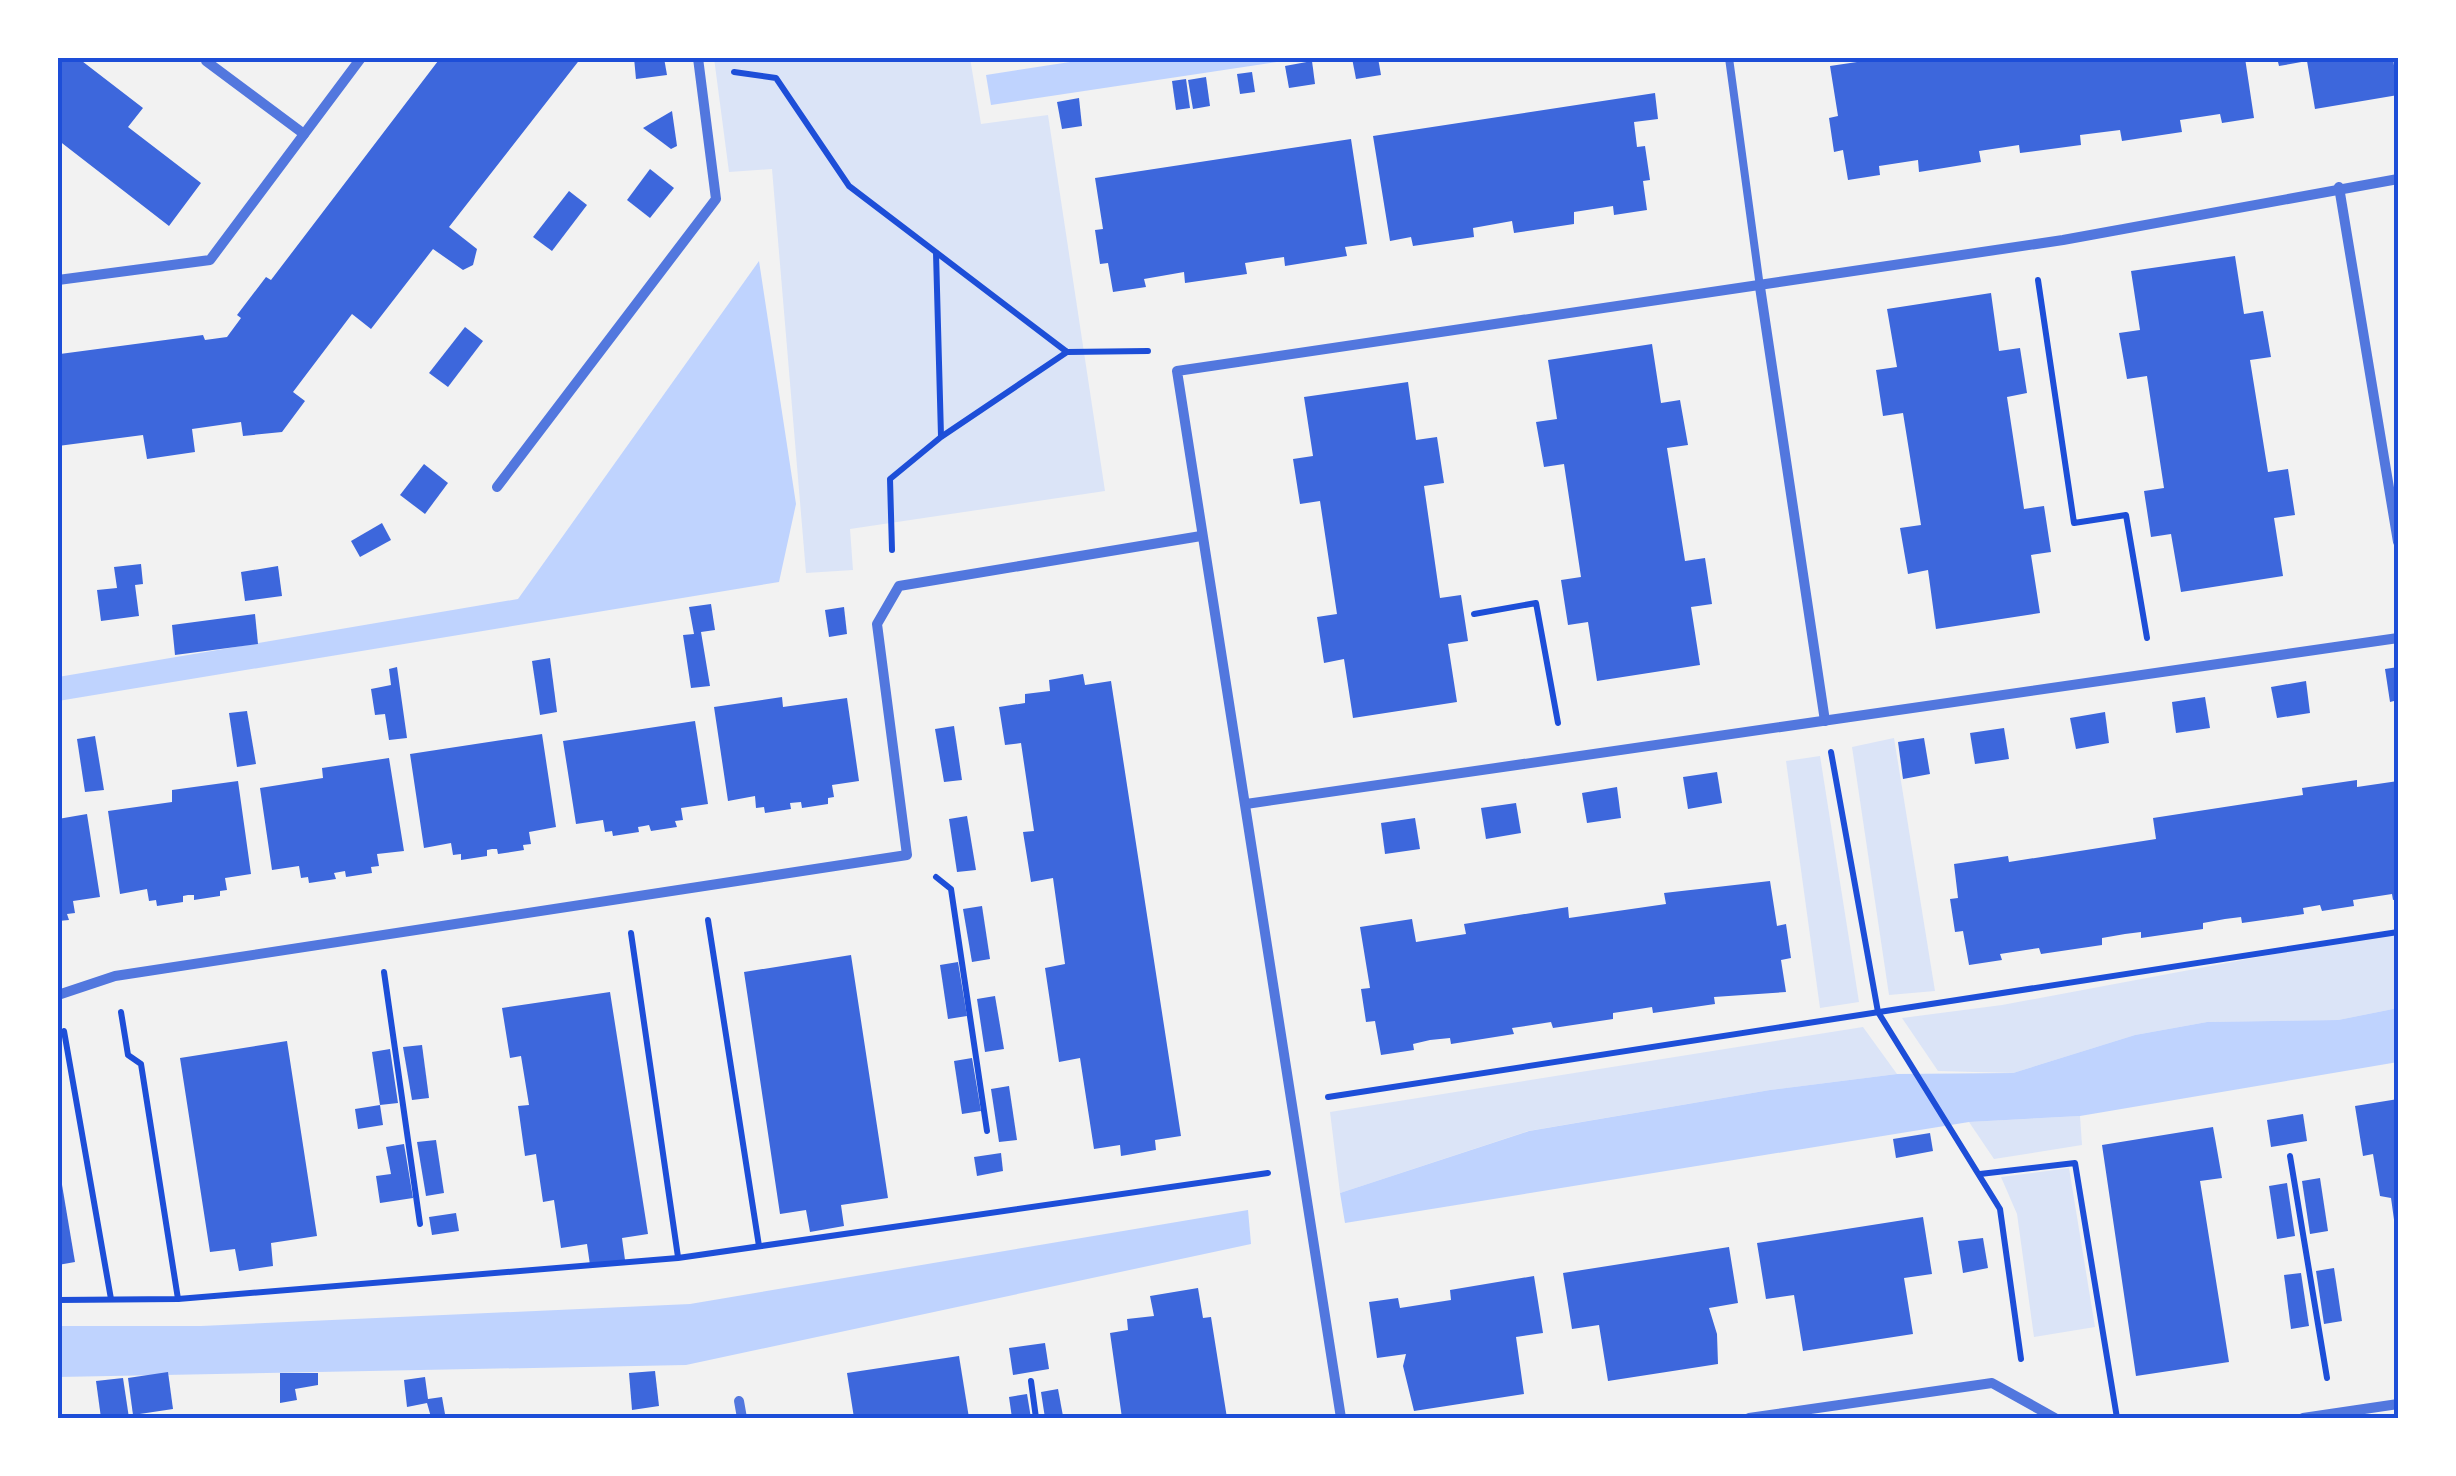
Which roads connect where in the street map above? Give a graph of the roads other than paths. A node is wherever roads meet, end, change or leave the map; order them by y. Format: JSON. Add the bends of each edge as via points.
{"nodes":[{"id":1,"x":362,"y":58,"type":"edge"},
{"id":2,"x":1729,"y":58,"type":"edge"},
{"id":3,"x":206,"y":61,"type":"dead end"},
{"id":4,"x":698,"y":62,"type":"edge"},
{"id":5,"x":304,"y":134,"type":"junction"},
{"id":6,"x":2398,"y":179,"type":"edge"},
{"id":7,"x":2339,"y":188,"type":"junction"},
{"id":8,"x":58,"y":280,"type":"edge"},
{"id":9,"x":1760,"y":287,"type":"junction"},
{"id":10,"x":497,"y":487,"type":"dead end"},
{"id":11,"x":1202,"y":536,"type":"junction"},
{"id":12,"x":2398,"y":542,"type":"edge"},
{"id":13,"x":2398,"y":638,"type":"edge"},
{"id":14,"x":1825,"y":721,"type":"junction"},
{"id":15,"x":1246,"y":804,"type":"junction"},
{"id":16,"x":58,"y":995,"type":"edge"},
{"id":17,"x":740,"y":1401,"type":"dead end"},
{"id":18,"x":2398,"y":1404,"type":"edge"},
{"id":19,"x":742,"y":1418,"type":"edge"},
{"id":20,"x":1341,"y":1418,"type":"edge"},
{"id":21,"x":1749,"y":1418,"type":"edge"},
{"id":22,"x":2056,"y":1418,"type":"edge"},
{"id":23,"x":2303,"y":1418,"type":"edge"}],
"edges":[{"from":1,"to":5,"type":"street"},
{"from":2,"to":9,"type":"lane"},
{"from":3,"to":5,"type":"street"},
{"from":4,"to":10,"type":"street","via":[[716,199]]},
{"from":5,"to":8,"type":"street","via":[[210,260]]},
{"from":6,"to":7,"type":"street"},
{"from":7,"to":9,"type":"street"},
{"from":7,"to":12,"type":"street"},
{"from":9,"to":11,"type":"street","via":[[1178,371]]},
{"from":9,"to":14,"type":"street"},
{"from":11,"to":15,"type":"street"},
{"from":11,"to":16,"type":"street","via":[[898,586],[878,624],[907,855],[115,976]]},
{"from":13,"to":14,"type":"street"},
{"from":14,"to":15,"type":"street"},
{"from":15,"to":20,"type":"street"},
{"from":17,"to":19,"type":"street"},
{"from":18,"to":23,"type":"street"},
{"from":21,"to":22,"type":"street","via":[[1992,1382]]}]}
